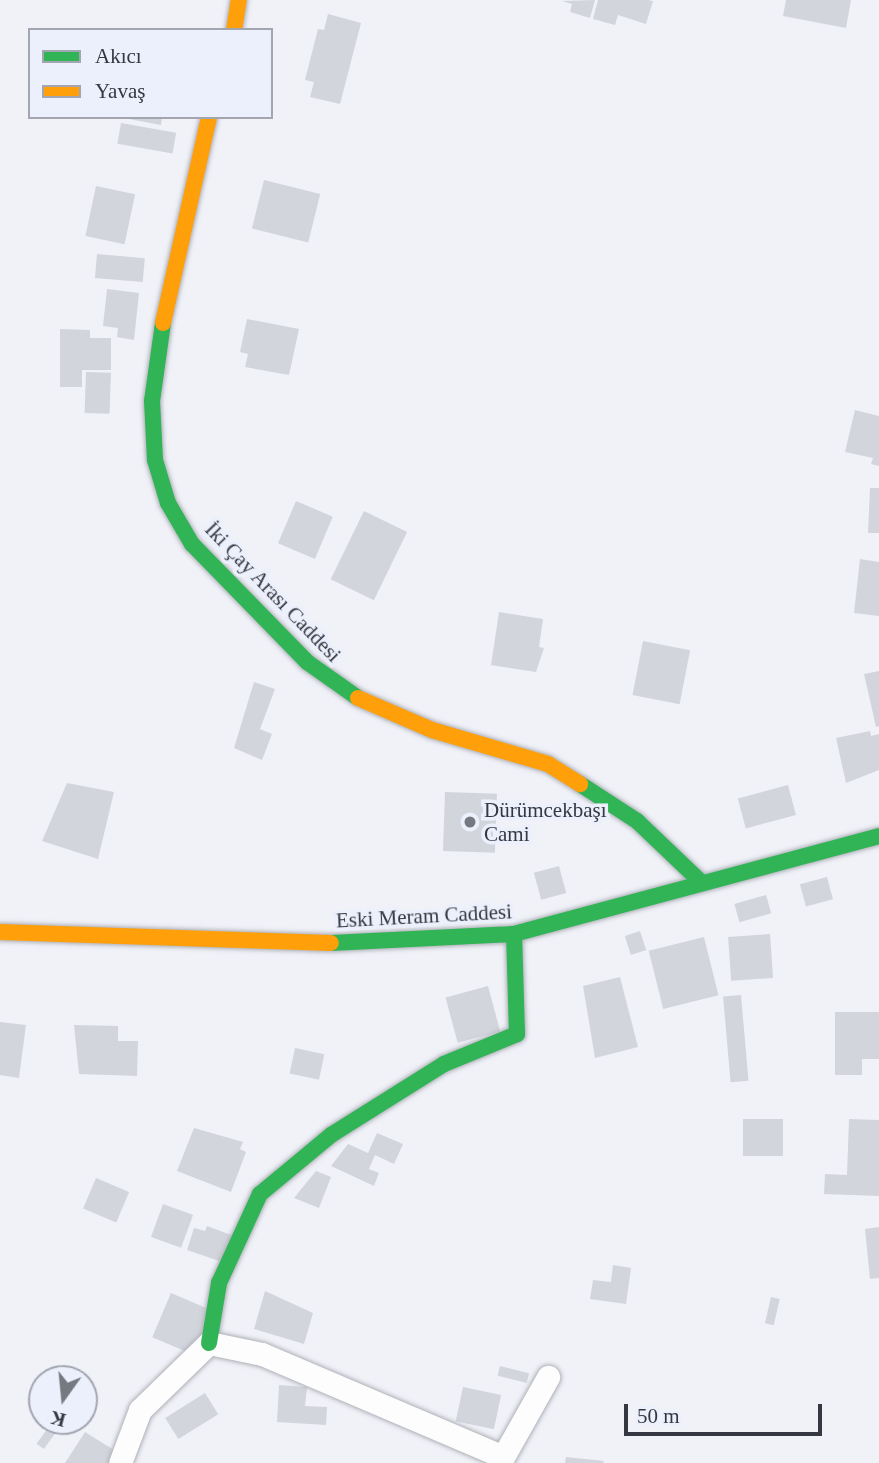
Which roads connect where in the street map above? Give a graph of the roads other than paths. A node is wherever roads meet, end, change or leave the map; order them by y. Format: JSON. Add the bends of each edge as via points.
{"nodes":[{"id":1,"x":239,"y":0,"type":"edge"},
{"id":2,"x":234,"y":28,"type":"edge"},
{"id":3,"x":209,"y":119,"type":"edge"},
{"id":4,"x":879,"y":835,"type":"edge"},
{"id":5,"x":701,"y":882,"type":"junction"},
{"id":6,"x":0,"y":932,"type":"edge"},
{"id":7,"x":514,"y":934,"type":"junction"},
{"id":8,"x":209,"y":1343,"type":"junction"},
{"id":9,"x":548,"y":1377,"type":"dead end"},
{"id":10,"x":503,"y":1460,"type":"edge"},
{"id":11,"x":120,"y":1463,"type":"edge"}],
"edges":[{"from":1,"to":2,"type":"street"},
{"from":3,"to":5,"type":"street","name":"İki Çay Arası Caddesi","via":[[173,262],[152,401],[155,460],[168,503],[192,544],[307,662],[348,694],[432,730],[548,764],[636,821]]},
{"from":4,"to":5,"type":"street","name":"Eski Meram Caddesi"},
{"from":5,"to":7,"type":"street","name":"Eski Meram Caddesi"},
{"from":6,"to":7,"type":"street","name":"Eski Meram Caddesi","via":[[370,944]]},
{"from":7,"to":8,"type":"street","via":[[517,1034],[444,1064],[331,1135],[260,1194],[219,1283]]},
{"from":8,"to":10,"type":"street","via":[[262,1354]]},
{"from":8,"to":11,"type":"street","via":[[140,1410]]},
{"from":9,"to":10,"type":"street"}]}
